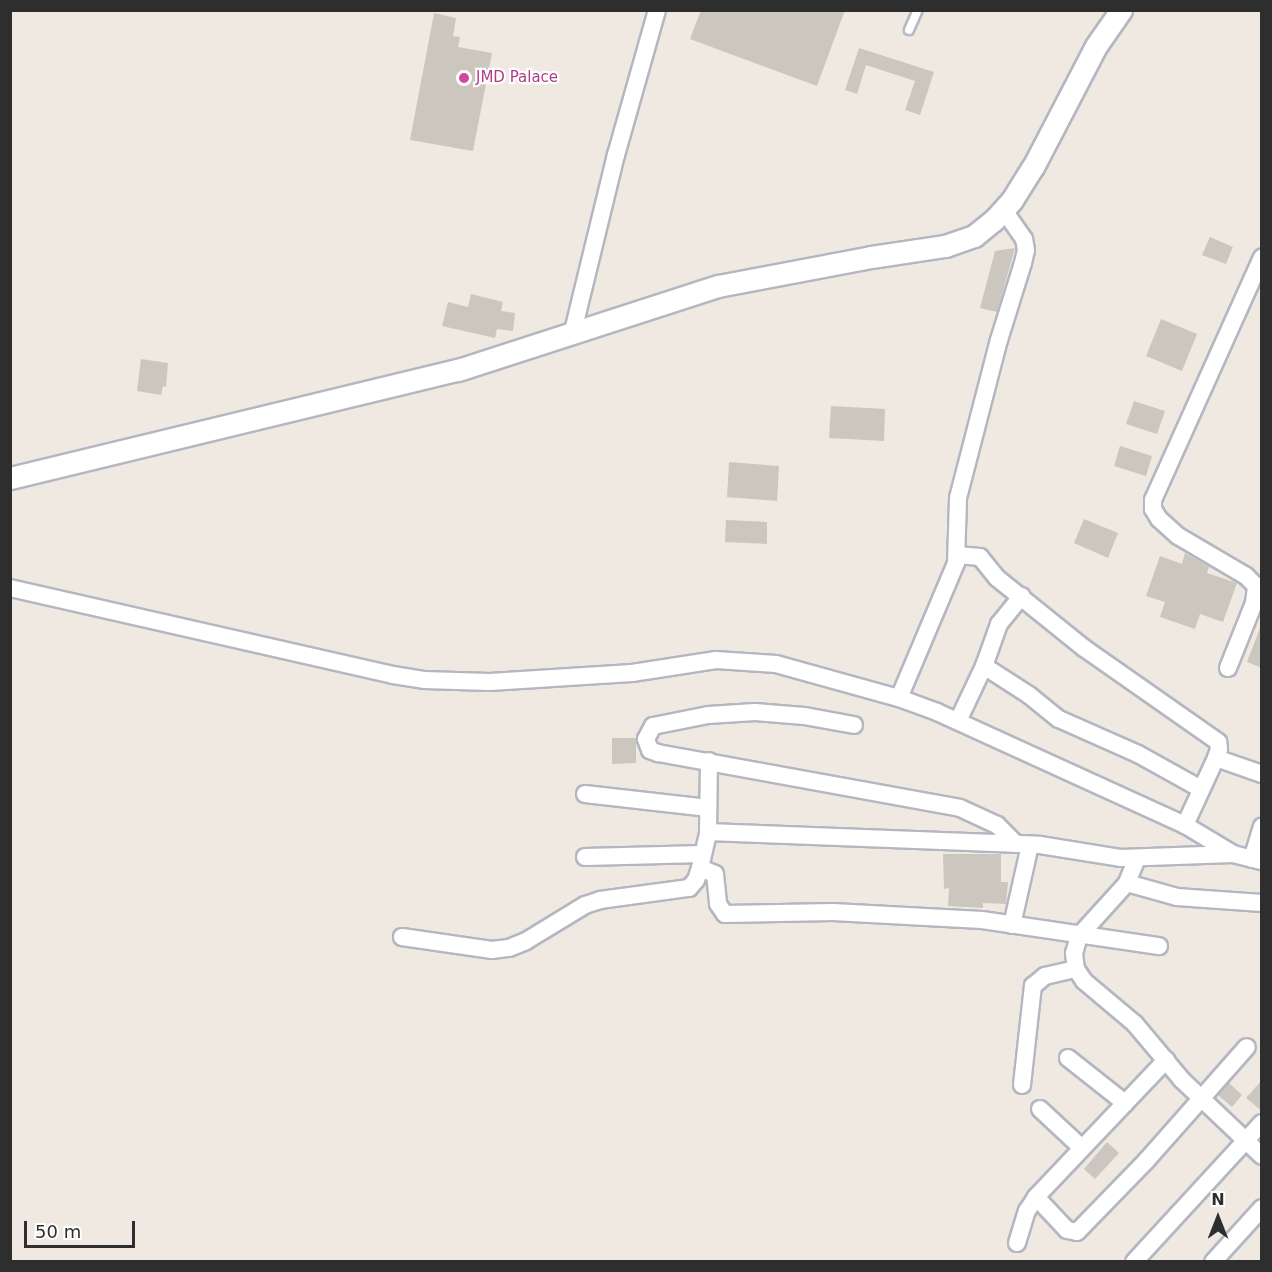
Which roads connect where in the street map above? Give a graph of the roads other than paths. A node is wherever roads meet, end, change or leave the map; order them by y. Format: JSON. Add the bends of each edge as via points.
{"nodes":[{"id":1,"x":657,"y":10,"type":"edge"},
{"id":2,"x":918,"y":10,"type":"edge"},
{"id":3,"x":1121,"y":10,"type":"edge"},
{"id":4,"x":909,"y":30,"type":"dead end"},
{"id":5,"x":1004,"y":210,"type":"junction"},
{"id":6,"x":1262,"y":257,"type":"edge"},
{"id":7,"x":573,"y":331,"type":"junction"},
{"id":8,"x":10,"y":478,"type":"edge"},
{"id":9,"x":967,"y":554,"type":"junction"},
{"id":10,"x":10,"y":588,"type":"edge"},
{"id":11,"x":1022,"y":596,"type":"junction"},
{"id":12,"x":984,"y":666,"type":"junction"},
{"id":13,"x":1228,"y":668,"type":"dead end"},
{"id":14,"x":899,"y":698,"type":"junction"},
{"id":15,"x":958,"y":721,"type":"junction"},
{"id":16,"x":854,"y":725,"type":"dead end"},
{"id":17,"x":1217,"y":753,"type":"junction"},
{"id":18,"x":709,"y":761,"type":"junction"},
{"id":19,"x":1262,"y":774,"type":"edge"},
{"id":20,"x":1201,"y":789,"type":"junction"},
{"id":21,"x":585,"y":794,"type":"dead end"},
{"id":22,"x":708,"y":808,"type":"junction"},
{"id":23,"x":1185,"y":825,"type":"junction"},
{"id":24,"x":1262,"y":826,"type":"edge"},
{"id":25,"x":708,"y":832,"type":"junction"},
{"id":26,"x":1023,"y":845,"type":"junction"},
{"id":27,"x":1233,"y":854,"type":"junction"},
{"id":28,"x":585,"y":857,"type":"dead end"},
{"id":29,"x":1137,"y":858,"type":"junction"},
{"id":30,"x":1257,"y":860,"type":"edge"},
{"id":31,"x":702,"y":861,"type":"junction"},
{"id":32,"x":1127,"y":883,"type":"junction"},
{"id":33,"x":1262,"y":903,"type":"edge"},
{"id":34,"x":1012,"y":925,"type":"junction"},
{"id":35,"x":1078,"y":936,"type":"junction"},
{"id":36,"x":402,"y":937,"type":"dead end"},
{"id":37,"x":1159,"y":946,"type":"dead end"},
{"id":38,"x":1076,"y":969,"type":"junction"},
{"id":39,"x":1247,"y":1047,"type":"dead end"},
{"id":40,"x":1068,"y":1058,"type":"dead end"},
{"id":41,"x":1166,"y":1060,"type":"junction"},
{"id":42,"x":1022,"y":1085,"type":"dead end"},
{"id":43,"x":1202,"y":1099,"type":"junction"},
{"id":44,"x":1125,"y":1103,"type":"junction"},
{"id":45,"x":1040,"y":1109,"type":"dead end"},
{"id":46,"x":1262,"y":1123,"type":"edge"},
{"id":47,"x":1245,"y":1141,"type":"junction"},
{"id":48,"x":1082,"y":1148,"type":"junction"},
{"id":49,"x":1262,"y":1156,"type":"edge"},
{"id":50,"x":1036,"y":1197,"type":"junction"},
{"id":51,"x":1262,"y":1208,"type":"edge"},
{"id":52,"x":1017,"y":1243,"type":"dead end"},
{"id":53,"x":1134,"y":1262,"type":"edge"},
{"id":54,"x":1213,"y":1262,"type":"edge"}],
"edges":[{"from":1,"to":7,"type":"street"},
{"from":2,"to":4,"type":"lane"},
{"from":3,"to":5,"type":"street","via":[[1096,46],[1033,167]]},
{"from":5,"to":7,"type":"street","via":[[974,236],[945,246],[718,286]]},
{"from":5,"to":9,"type":"street","via":[[1024,239],[1026,250],[958,498]]},
{"from":6,"to":13,"type":"street","via":[[1153,500],[1159,519],[1178,536],[1246,576],[1256,586],[1257,593]]},
{"from":7,"to":8,"type":"street","via":[[458,370]]},
{"from":9,"to":11,"type":"street","via":[[983,560],[997,578]]},
{"from":9,"to":14,"type":"street","via":[[922,639]]},
{"from":10,"to":14,"type":"street","via":[[424,680],[490,682],[632,673],[716,660],[745,660],[809,671]]},
{"from":11,"to":12,"type":"street","via":[[999,624]]},
{"from":11,"to":17,"type":"street","via":[[1084,648],[1211,737],[1220,745]]},
{"from":12,"to":15,"type":"street"},
{"from":12,"to":20,"type":"street","via":[[1059,719],[1138,754]]},
{"from":14,"to":15,"type":"street"},
{"from":15,"to":23,"type":"street"},
{"from":16,"to":18,"type":"street","via":[[755,712],[708,715],[652,726],[648,731],[650,750]]},
{"from":17,"to":19,"type":"street"},
{"from":17,"to":20,"type":"street"},
{"from":18,"to":22,"type":"street"},
{"from":18,"to":26,"type":"street","via":[[960,808],[997,825]]},
{"from":20,"to":23,"type":"street"},
{"from":21,"to":22,"type":"street"},
{"from":22,"to":25,"type":"street"},
{"from":23,"to":27,"type":"street"},
{"from":24,"to":30,"type":"street"},
{"from":25,"to":26,"type":"street"},
{"from":25,"to":31,"type":"street"},
{"from":26,"to":29,"type":"street"},
{"from":26,"to":34,"type":"street"},
{"from":27,"to":29,"type":"street"},
{"from":27,"to":30,"type":"street"},
{"from":28,"to":31,"type":"street"},
{"from":29,"to":32,"type":"street"},
{"from":31,"to":34,"type":"street","via":[[716,874],[718,904],[725,914],[833,912]]},
{"from":31,"to":36,"type":"street","via":[[690,888],[600,900],[509,948],[492,950]]},
{"from":32,"to":33,"type":"street","via":[[1177,897]]},
{"from":32,"to":35,"type":"street"},
{"from":34,"to":35,"type":"street"},
{"from":35,"to":37,"type":"street"},
{"from":35,"to":38,"type":"street"},
{"from":38,"to":41,"type":"street","via":[[1084,981],[1135,1023]]},
{"from":38,"to":42,"type":"street","via":[[1045,976],[1033,986]]},
{"from":39,"to":43,"type":"street"},
{"from":40,"to":44,"type":"street"},
{"from":41,"to":43,"type":"street"},
{"from":41,"to":44,"type":"street"},
{"from":43,"to":47,"type":"street"},
{"from":43,"to":50,"type":"street","via":[[1077,1232],[1067,1230]]},
{"from":44,"to":48,"type":"street"},
{"from":45,"to":48,"type":"street"},
{"from":46,"to":47,"type":"street"},
{"from":47,"to":49,"type":"street"},
{"from":47,"to":53,"type":"street"},
{"from":48,"to":50,"type":"street"},
{"from":50,"to":52,"type":"street","via":[[1026,1211]]},
{"from":51,"to":54,"type":"street"}]}
